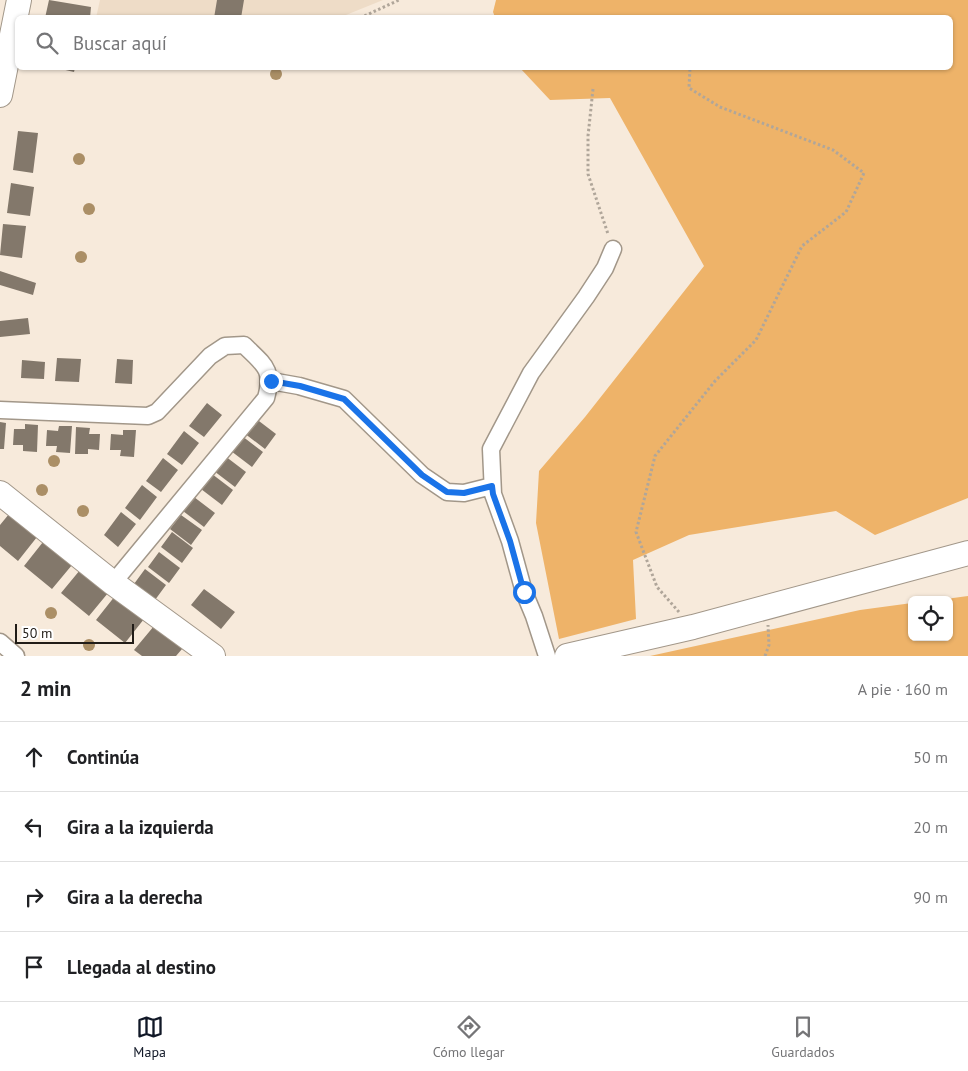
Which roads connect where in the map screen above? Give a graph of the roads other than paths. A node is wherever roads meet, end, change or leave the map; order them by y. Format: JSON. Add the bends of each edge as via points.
{"nodes":[{"id":1,"x":18,"y":0,"type":"edge"},
{"id":2,"x":15,"y":15,"type":"edge"},
{"id":3,"x":15,"y":16,"type":"edge"},
{"id":4,"x":0,"y":95,"type":"edge"},
{"id":5,"x":613,"y":249,"type":"road end"},
{"id":6,"x":271,"y":381,"type":"junction"},
{"id":7,"x":0,"y":410,"type":"edge"},
{"id":8,"x":492,"y":486,"type":"junction"},
{"id":9,"x":3,"y":502,"type":"edge"},
{"id":10,"x":968,"y":553,"type":"edge"},
{"id":11,"x":113,"y":583,"type":"junction"},
{"id":12,"x":0,"y":642,"type":"edge"},
{"id":13,"x":16,"y":656,"type":"edge"},
{"id":14,"x":213,"y":656,"type":"edge"},
{"id":15,"x":547,"y":656,"type":"edge"},
{"id":16,"x":567,"y":656,"type":"edge"}],
"edges":[{"from":1,"to":2,"type":"main road"},
{"from":3,"to":4,"type":"main road"},
{"from":5,"to":8,"type":"street","via":[[586,297],[530,373],[491,449]]},
{"from":6,"to":7,"type":"street","via":[[264,364],[244,345],[225,346],[210,356],[157,412],[148,416]]},
{"from":6,"to":8,"type":"street","via":[[344,399],[422,475],[447,492],[464,493]]},
{"from":6,"to":11,"type":"street","via":[[266,398]]},
{"from":8,"to":15,"type":"street","via":[[518,576]]},
{"from":9,"to":11,"type":"main road"},
{"from":10,"to":16,"type":"main road","via":[[693,627]]},
{"from":11,"to":14,"type":"main road"},
{"from":12,"to":13,"type":"street"}]}
